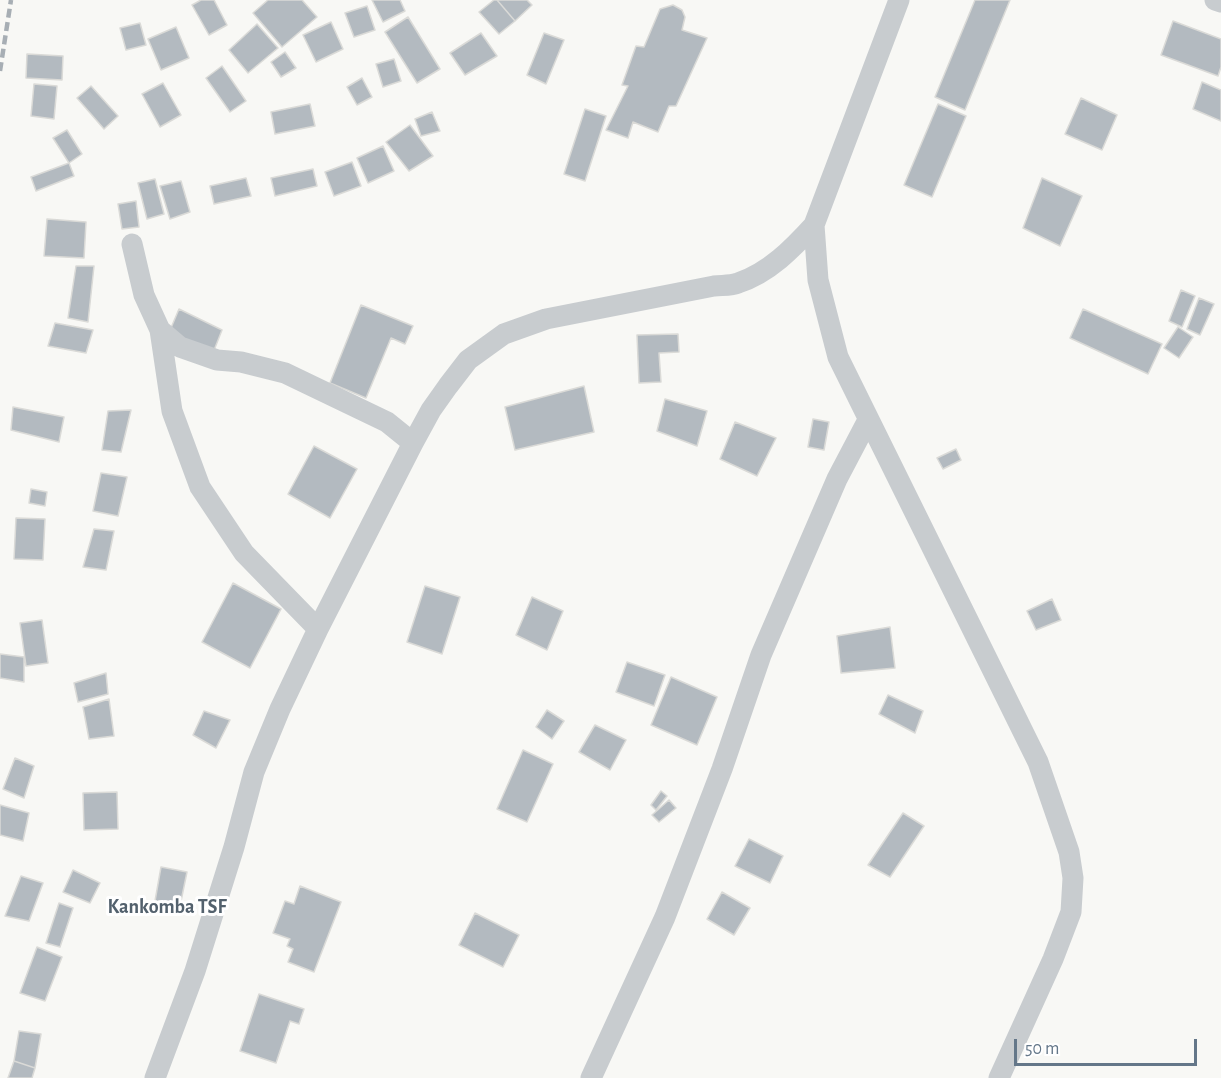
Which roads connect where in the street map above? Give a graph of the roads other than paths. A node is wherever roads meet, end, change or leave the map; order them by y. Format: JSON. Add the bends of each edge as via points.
{"nodes":[{"id":1,"x":899,"y":0,"type":"edge"},
{"id":2,"x":1215,"y":0,"type":"edge"},
{"id":3,"x":1221,"y":2,"type":"edge"},
{"id":4,"x":814,"y":225,"type":"junction"},
{"id":5,"x":132,"y":244,"type":"dead end"},
{"id":6,"x":160,"y":330,"type":"junction"},
{"id":7,"x":868,"y":420,"type":"junction"},
{"id":8,"x":413,"y":443,"type":"junction"},
{"id":9,"x":318,"y":629,"type":"junction"},
{"id":10,"x":155,"y":1078,"type":"edge"},
{"id":11,"x":591,"y":1078,"type":"edge"},
{"id":12,"x":999,"y":1078,"type":"edge"}],
"edges":[{"from":1,"to":4,"type":"street"},
{"from":2,"to":3,"type":"street"},
{"from":4,"to":7,"type":"street","via":[[825,314],[838,357]]},
{"from":4,"to":8,"type":"street","via":[[791,250],[737,284],[546,320],[504,334],[468,360],[431,410]]},
{"from":5,"to":6,"type":"street","via":[[144,295]]},
{"from":6,"to":8,"type":"street","via":[[180,347],[201,356],[285,373],[387,422]]},
{"from":6,"to":9,"type":"street","via":[[172,411],[200,487],[244,554]]},
{"from":7,"to":11,"type":"street","via":[[837,479],[761,655],[665,917]]},
{"from":7,"to":12,"type":"street","via":[[1038,762],[1069,852],[1073,878],[1071,912]]},
{"from":8,"to":9,"type":"street"},
{"from":9,"to":10,"type":"street","via":[[254,772],[195,971]]}]}
